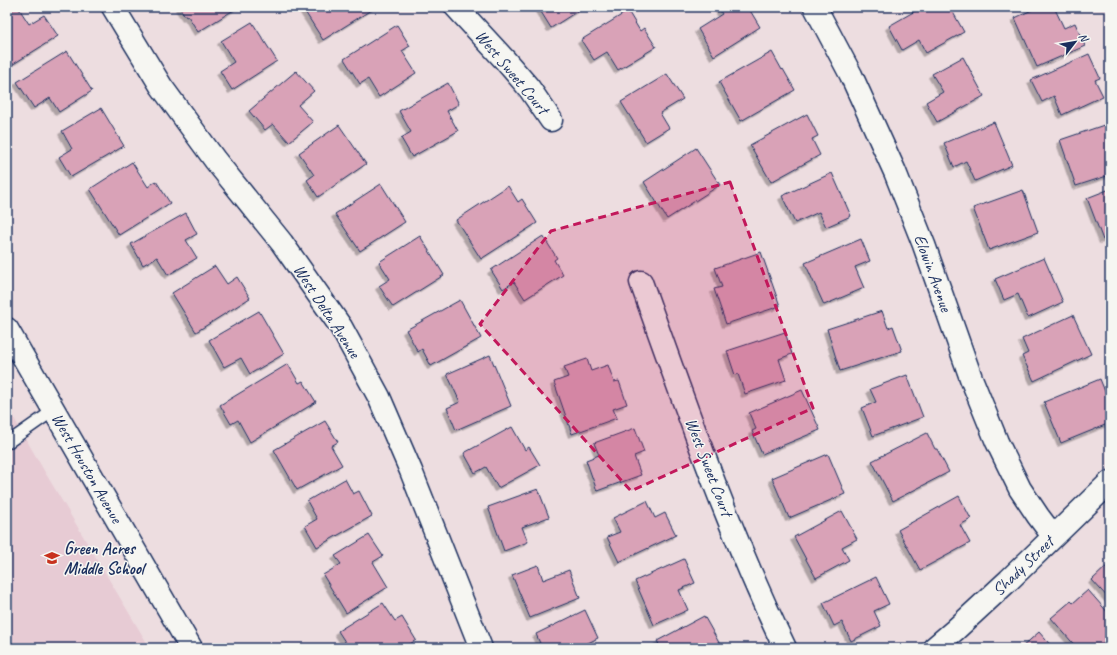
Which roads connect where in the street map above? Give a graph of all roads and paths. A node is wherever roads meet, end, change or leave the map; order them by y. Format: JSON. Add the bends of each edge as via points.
{"nodes":[{"id":1,"x":113,"y":7,"type":"edge"},
{"id":2,"x":456,"y":7,"type":"edge"},
{"id":3,"x":815,"y":7,"type":"edge"},
{"id":4,"x":551,"y":120,"type":"dead end"},
{"id":5,"x":641,"y":282,"type":"dead end"},
{"id":6,"x":7,"y":329,"type":"edge"},
{"id":7,"x":54,"y":410,"type":"junction"},
{"id":8,"x":7,"y":443,"type":"edge"},
{"id":9,"x":1110,"y":482,"type":"edge"},
{"id":10,"x":1053,"y":536,"type":"junction"},
{"id":11,"x":191,"y":648,"type":"edge"},
{"id":12,"x":481,"y":648,"type":"edge"},
{"id":13,"x":785,"y":648,"type":"edge"},
{"id":14,"x":934,"y":648,"type":"edge"}],
"edges":[{"from":1,"to":12,"type":"street","name":"West Delta Avenue","via":[[161,86],[215,160],[282,243],[341,327],[379,397]]},
{"from":2,"to":4,"type":"street","name":"West Sweet Court","via":[[529,88]]},
{"from":3,"to":10,"type":"street","name":"Elowin Avenue","via":[[851,75],[895,172],[997,442],[1020,489]]},
{"from":5,"to":13,"type":"street","name":"West Sweet Court","via":[[716,486]]},
{"from":6,"to":7,"type":"street","name":"West Houston Avenue"},
{"from":7,"to":8,"type":"lane"},
{"from":7,"to":11,"type":"street","name":"West Houston Avenue"},
{"from":9,"to":10,"type":"street","name":"Shady Street"},
{"from":10,"to":14,"type":"street","name":"Shady Street","via":[[972,615]]}]}
